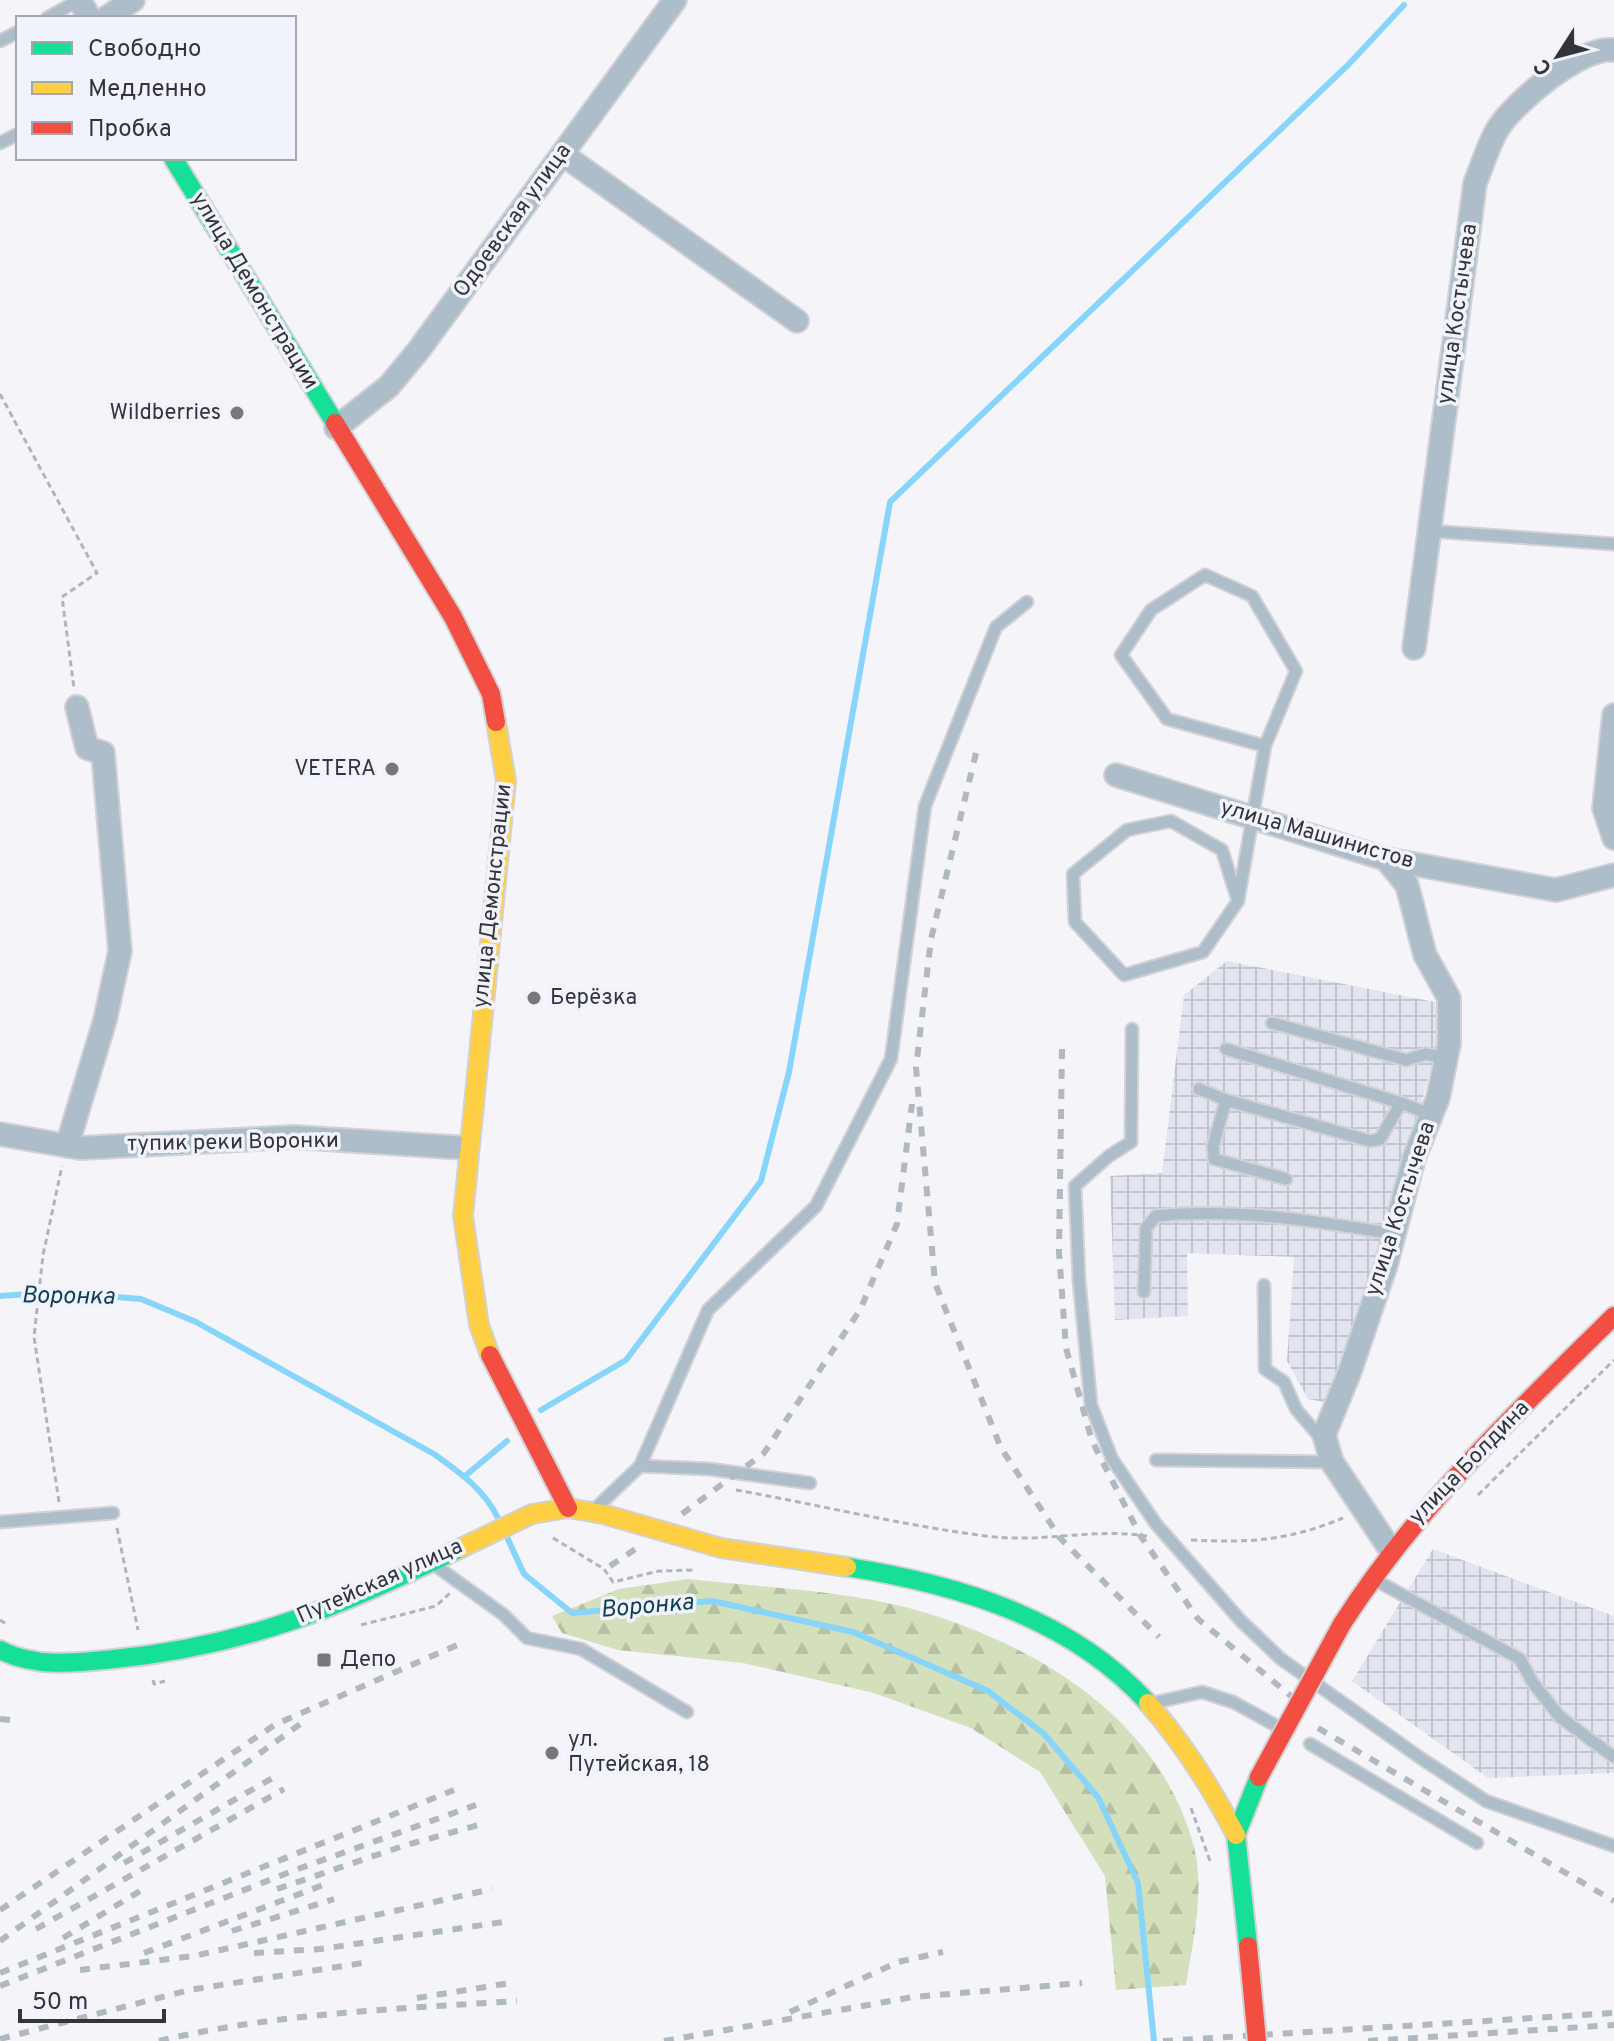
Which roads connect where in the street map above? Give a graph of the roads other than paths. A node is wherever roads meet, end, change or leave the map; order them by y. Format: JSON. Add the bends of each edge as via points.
{"nodes":[{"id":1,"x":79,"y":0,"type":"edge"},
{"id":2,"x":133,"y":0,"type":"edge"},
{"id":3,"x":675,"y":0,"type":"edge"},
{"id":4,"x":51,"y":16,"type":"edge"},
{"id":5,"x":109,"y":16,"type":"edge"},
{"id":6,"x":1614,"y":50,"type":"edge"},
{"id":7,"x":562,"y":154,"type":"junction"},
{"id":8,"x":174,"y":160,"type":"edge"},
{"id":9,"x":797,"y":321,"type":"dead end"},
{"id":10,"x":336,"y":428,"type":"junction"},
{"id":11,"x":1429,"y":531,"type":"junction"},
{"id":12,"x":1614,"y":544,"type":"edge"},
{"id":13,"x":1027,"y":602,"type":"dead end"},
{"id":14,"x":1414,"y":648,"type":"dead end"},
{"id":15,"x":77,"y":707,"type":"road end"},
{"id":16,"x":1614,"y":715,"type":"edge"},
{"id":17,"x":1265,"y":746,"type":"junction"},
{"id":18,"x":1116,"y":775,"type":"dead end"},
{"id":19,"x":1251,"y":817,"type":"junction"},
{"id":20,"x":1614,"y":838,"type":"edge"},
{"id":21,"x":1386,"y":859,"type":"junction"},
{"id":22,"x":1614,"y":875,"type":"edge"},
{"id":23,"x":1238,"y":901,"type":"junction"},
{"id":24,"x":1272,"y":1023,"type":"dead end"},
{"id":25,"x":1132,"y":1029,"type":"dead end"},
{"id":26,"x":1226,"y":1049,"type":"dead end"},
{"id":27,"x":1446,"y":1058,"type":"junction"},
{"id":28,"x":1199,"y":1089,"type":"dead end"},
{"id":29,"x":1226,"y":1100,"type":"junction"},
{"id":30,"x":1401,"y":1103,"type":"junction"},
{"id":31,"x":1430,"y":1114,"type":"junction"},
{"id":32,"x":0,"y":1134,"type":"edge"},
{"id":33,"x":67,"y":1146,"type":"junction"},
{"id":34,"x":467,"y":1148,"type":"junction"},
{"id":35,"x":1286,"y":1179,"type":"dead end"},
{"id":36,"x":1394,"y":1234,"type":"junction"},
{"id":37,"x":1264,"y":1285,"type":"dead end"},
{"id":38,"x":1144,"y":1292,"type":"dead end"},
{"id":39,"x":1611,"y":1327,"type":"edge"},
{"id":40,"x":1328,"y":1452,"type":"junction"},
{"id":41,"x":1156,"y":1460,"type":"dead end"},
{"id":42,"x":640,"y":1466,"type":"junction"},
{"id":43,"x":810,"y":1483,"type":"dead end"},
{"id":44,"x":568,"y":1508,"type":"junction"},
{"id":45,"x":113,"y":1513,"type":"road end"},
{"id":46,"x":592,"y":1513,"type":"junction"},
{"id":47,"x":0,"y":1522,"type":"edge"},
{"id":48,"x":1390,"y":1549,"type":"junction"},
{"id":49,"x":430,"y":1561,"type":"junction"},
{"id":50,"x":1370,"y":1577,"type":"junction"},
{"id":51,"x":0,"y":1650,"type":"edge"},
{"id":52,"x":1152,"y":1703,"type":"junction"},
{"id":53,"x":687,"y":1712,"type":"dead end"},
{"id":54,"x":1275,"y":1725,"type":"dead end"},
{"id":55,"x":1310,"y":1744,"type":"dead end"},
{"id":56,"x":1614,"y":1757,"type":"edge"},
{"id":57,"x":1236,"y":1835,"type":"junction"},
{"id":58,"x":1477,"y":1843,"type":"dead end"},
{"id":59,"x":1614,"y":1846,"type":"edge"},
{"id":60,"x":1257,"y":2041,"type":"edge"}],
"edges":[{"from":1,"to":4,"type":"lane"},
{"from":2,"to":5,"type":"street"},
{"from":3,"to":7,"type":"street","name":"Одоевская улица"},
{"from":6,"to":11,"type":"street","name":"улица Костычева","via":[[1604,49],[1553,74],[1498,128],[1475,183]]},
{"from":7,"to":9,"type":"street"},
{"from":7,"to":10,"type":"street","name":"Одоевская улица","via":[[398,375]]},
{"from":8,"to":10,"type":"street","name":"улица Демонстрации"},
{"from":10,"to":34,"type":"street","name":"улица Демонстрации","via":[[467,641],[491,694],[502,740],[506,781]]},
{"from":11,"to":12,"type":"lane"},
{"from":11,"to":14,"type":"street","name":"улица Костычева"},
{"from":13,"to":42,"type":"lane","via":[[996,627],[925,806],[891,1059],[816,1206],[708,1310]]},
{"from":15,"to":33,"type":"street","via":[[87,748],[103,753],[120,951]]},
{"from":16,"to":20,"type":"street","via":[[1604,808]]},
{"from":17,"to":17,"type":"lane","via":[[1296,671],[1252,596],[1205,575],[1151,610],[1121,655],[1167,719]]},
{"from":17,"to":19,"type":"lane"},
{"from":18,"to":19,"type":"street","name":"улица Машинистов"},
{"from":19,"to":21,"type":"street","name":"улица Машинистов"},
{"from":19,"to":23,"type":"lane"},
{"from":21,"to":22,"type":"street","name":"улица Машинистов","via":[[1556,890]]},
{"from":21,"to":27,"type":"street","name":"улица Костычева","via":[[1407,885],[1425,955],[1449,998]]},
{"from":23,"to":23,"type":"lane","via":[[1222,850],[1171,821],[1127,830],[1073,874],[1075,922],[1124,975],[1203,952]]},
{"from":24,"to":27,"type":"lane","via":[[1406,1060],[1426,1054]]},
{"from":25,"to":59,"type":"lane","via":[[1131,1142],[1075,1186],[1091,1405],[1112,1459],[1169,1539],[1281,1659],[1486,1801]]},
{"from":26,"to":30,"type":"lane"},
{"from":27,"to":31,"type":"street","name":"улица Костычева"},
{"from":28,"to":29,"type":"lane"},
{"from":29,"to":30,"type":"lane","via":[[1370,1141],[1380,1139]]},
{"from":29,"to":35,"type":"lane","via":[[1214,1159]]},
{"from":30,"to":31,"type":"lane"},
{"from":31,"to":36,"type":"street","name":"улица Костычева"},
{"from":32,"to":33,"type":"street","name":"тупик реки Воронки"},
{"from":33,"to":34,"type":"street","name":"тупик реки Воронки","via":[[294,1137]]},
{"from":34,"to":44,"type":"street","name":"улица Демонстрации","via":[[463,1216],[479,1325]]},
{"from":36,"to":38,"type":"lane","via":[[1236,1214],[1156,1216],[1146,1228]]},
{"from":36,"to":40,"type":"street","name":"улица Костычева","via":[[1350,1371],[1325,1428]]},
{"from":37,"to":40,"type":"lane","via":[[1265,1369],[1284,1382],[1296,1409]]},
{"from":39,"to":48,"type":"street","name":"улица Болдина","via":[[1453,1477]]},
{"from":40,"to":41,"type":"lane"},
{"from":40,"to":48,"type":"street"},
{"from":42,"to":43,"type":"lane"},
{"from":42,"to":46,"type":"lane"},
{"from":44,"to":46,"type":"street"},
{"from":44,"to":49,"type":"street","name":"Путейская улица","via":[[532,1514]]},
{"from":45,"to":47,"type":"lane"},
{"from":46,"to":52,"type":"street","via":[[689,1543],[914,1579],[982,1598],[1047,1624],[1078,1643]]},
{"from":48,"to":50,"type":"street","name":"улица Болдина"},
{"from":49,"to":51,"type":"street","name":"Путейская улица","via":[[309,1618],[165,1654],[43,1664]]},
{"from":49,"to":53,"type":"lane","via":[[527,1638],[581,1649]]},
{"from":50,"to":56,"type":"lane","via":[[1520,1659],[1560,1717]]},
{"from":50,"to":57,"type":"street","name":"улица Болдина","bridge":true,"via":[[1259,1777]]},
{"from":52,"to":54,"type":"lane","via":[[1202,1692]]},
{"from":52,"to":57,"type":"street","via":[[1214,1791]]},
{"from":55,"to":58,"type":"lane"},
{"from":57,"to":60,"type":"street","bridge":true}]}
